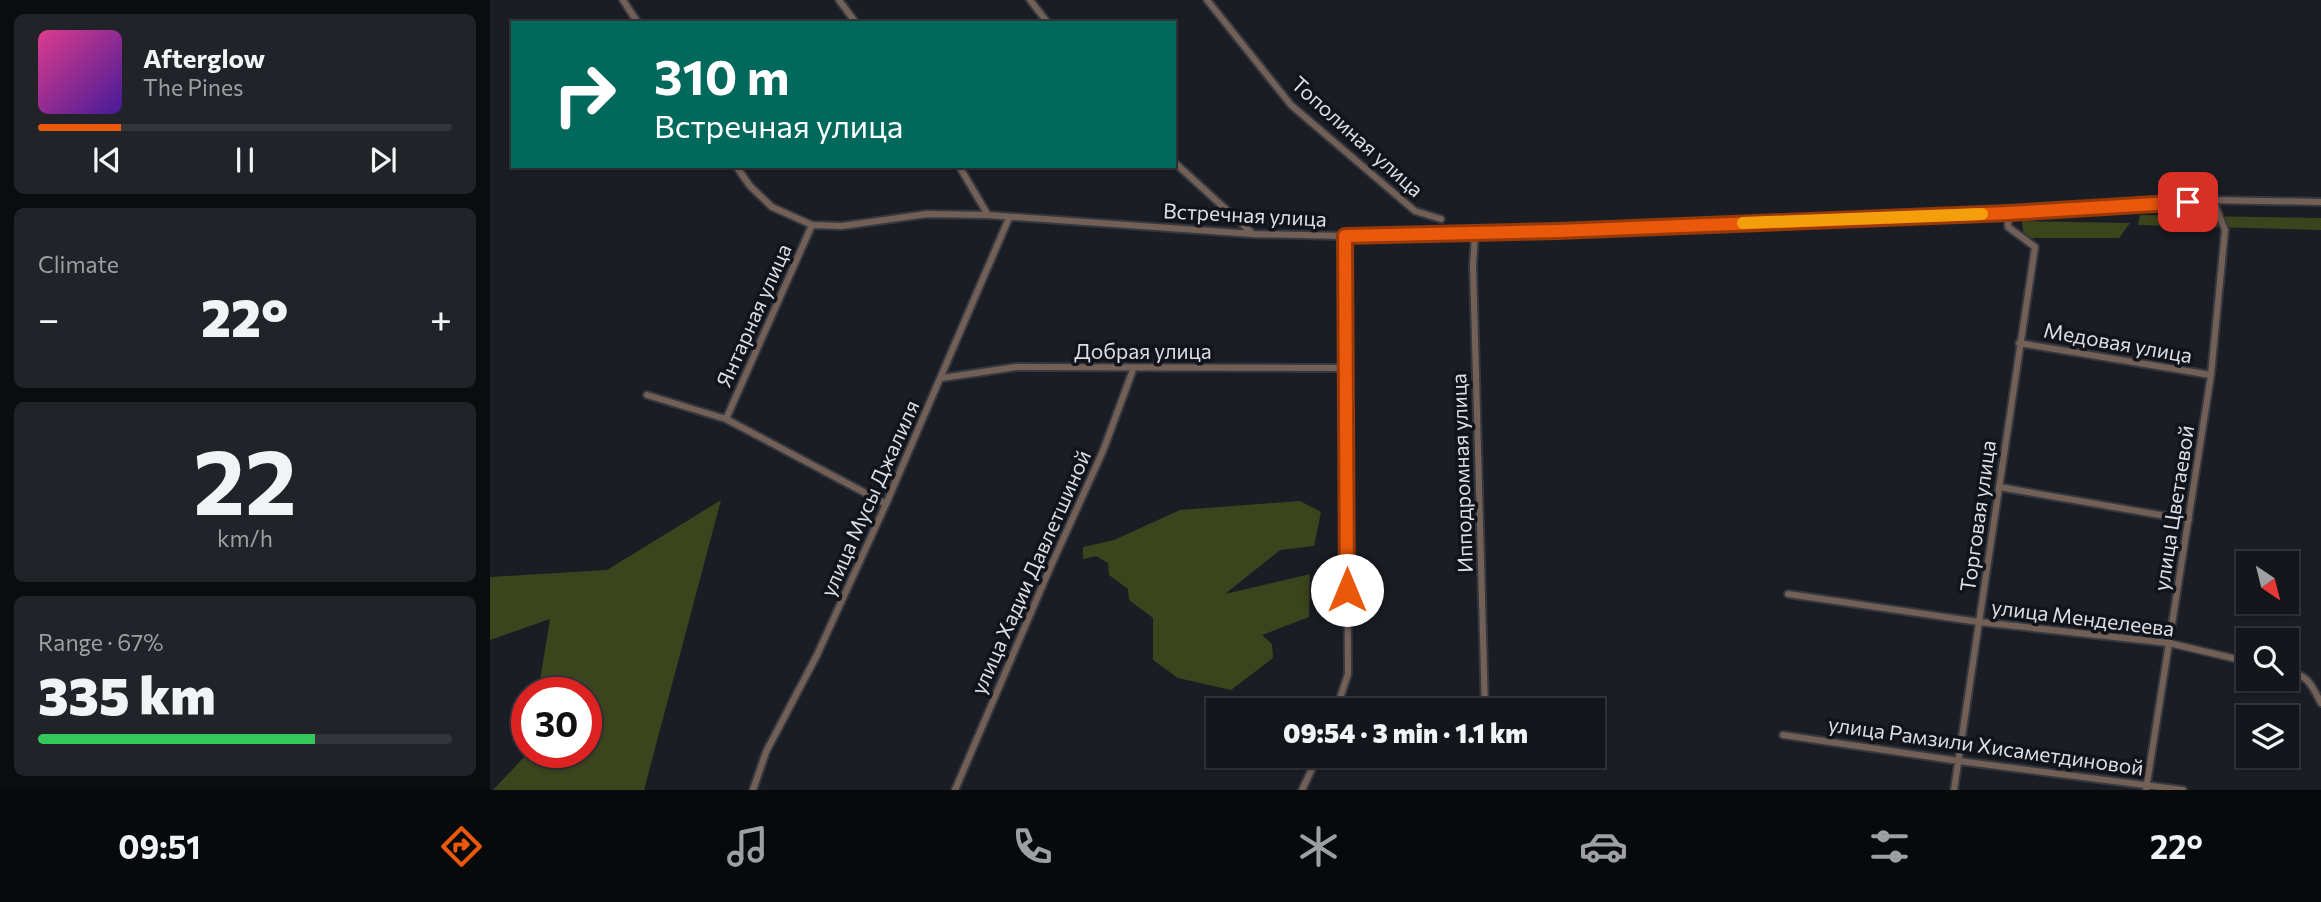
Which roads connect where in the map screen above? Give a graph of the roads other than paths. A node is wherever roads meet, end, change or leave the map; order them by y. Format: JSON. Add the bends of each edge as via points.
{"nodes":[{"id":1,"x":623,"y":0,"type":"edge"},
{"id":2,"x":839,"y":0,"type":"edge"},
{"id":3,"x":1030,"y":0,"type":"edge"},
{"id":4,"x":1207,"y":0,"type":"edge"},
{"id":5,"x":637,"y":21,"type":"edge"},
{"id":6,"x":855,"y":21,"type":"edge"},
{"id":7,"x":1046,"y":21,"type":"edge"},
{"id":8,"x":1176,"y":164,"type":"edge"},
{"id":9,"x":737,"y":168,"type":"edge"},
{"id":10,"x":960,"y":168,"type":"edge"},
{"id":11,"x":2197,"y":194,"type":"dead end"},
{"id":12,"x":2213,"y":200,"type":"junction"},
{"id":13,"x":2321,"y":202,"type":"edge"},
{"id":14,"x":2008,"y":213,"type":"junction"},
{"id":15,"x":988,"y":215,"type":"junction"},
{"id":16,"x":1009,"y":218,"type":"junction"},
{"id":17,"x":1441,"y":219,"type":"dead end"},
{"id":18,"x":812,"y":225,"type":"junction"},
{"id":19,"x":1253,"y":234,"type":"junction"},
{"id":20,"x":1475,"y":234,"type":"junction"},
{"id":21,"x":1345,"y":236,"type":"junction"},
{"id":22,"x":2020,"y":343,"type":"junction"},
{"id":23,"x":1134,"y":367,"type":"junction"},
{"id":24,"x":1346,"y":368,"type":"junction"},
{"id":25,"x":2211,"y":375,"type":"junction"},
{"id":26,"x":942,"y":378,"type":"junction"},
{"id":27,"x":647,"y":395,"type":"dead end"},
{"id":28,"x":726,"y":419,"type":"junction"},
{"id":29,"x":1999,"y":487,"type":"junction"},
{"id":30,"x":886,"y":505,"type":"junction"},
{"id":31,"x":2189,"y":520,"type":"junction"},
{"id":32,"x":1788,"y":594,"type":"dead end"},
{"id":33,"x":1979,"y":622,"type":"junction"},
{"id":34,"x":2169,"y":643,"type":"junction"},
{"id":35,"x":2236,"y":659,"type":"edge"},
{"id":36,"x":2299,"y":674,"type":"edge"},
{"id":37,"x":1340,"y":698,"type":"edge"},
{"id":38,"x":1485,"y":698,"type":"edge"},
{"id":39,"x":2321,"y":703,"type":"edge"},
{"id":40,"x":1783,"y":734,"type":"dead end"},
{"id":41,"x":1959,"y":761,"type":"junction"},
{"id":42,"x":1312,"y":768,"type":"edge"},
{"id":43,"x":2147,"y":787,"type":"edge"},
{"id":44,"x":753,"y":790,"type":"edge"},
{"id":45,"x":955,"y":790,"type":"edge"},
{"id":46,"x":1302,"y":790,"type":"edge"},
{"id":47,"x":1954,"y":790,"type":"edge"},
{"id":48,"x":2183,"y":790,"type":"edge"}],
"edges":[{"from":1,"to":5,"type":"street"},
{"from":2,"to":6,"type":"street"},
{"from":3,"to":7,"type":"street"},
{"from":4,"to":17,"type":"street","name":"Тополиная улица","via":[[1291,105],[1415,211]]},
{"from":8,"to":19,"type":"street"},
{"from":9,"to":18,"type":"street","name":"Встречная улица","via":[[772,207]]},
{"from":10,"to":15,"type":"street"},
{"from":11,"to":12,"type":"street"},
{"from":12,"to":13,"type":"street","name":"Встречная улица"},
{"from":12,"to":14,"type":"street","name":"Встречная улица"},
{"from":12,"to":25,"type":"street","name":"улица Цветаевой","via":[[2225,230]]},
{"from":14,"to":20,"type":"street","name":"Встречная улица"},
{"from":14,"to":22,"type":"street","name":"Торговая улица","via":[[2008,227],[2035,247]]},
{"from":15,"to":16,"type":"street","name":"Встречная улица"},
{"from":15,"to":18,"type":"street","name":"Встречная улица","via":[[927,214],[842,226]]},
{"from":16,"to":19,"type":"street","name":"Встречная улица"},
{"from":16,"to":26,"type":"street","name":"улица Мусы Джалиля"},
{"from":18,"to":28,"type":"street","name":"Янтарная улица"},
{"from":19,"to":21,"type":"street","name":"Встречная улица"},
{"from":20,"to":21,"type":"street","name":"Встречная улица"},
{"from":20,"to":38,"type":"street","name":"Ипподромная улица"},
{"from":21,"to":24,"type":"street"},
{"from":22,"to":25,"type":"street","name":"Медовая улица"},
{"from":22,"to":29,"type":"street","name":"Торговая улица"},
{"from":23,"to":24,"type":"street","name":"Добрая улица"},
{"from":23,"to":26,"type":"street","name":"Добрая улица","via":[[1016,367]]},
{"from":23,"to":45,"type":"street","name":"улица Хадии Давлетшиной","via":[[1103,451]]},
{"from":24,"to":37,"type":"street","via":[[1348,674]]},
{"from":25,"to":31,"type":"street","name":"улица Цветаевой"},
{"from":26,"to":30,"type":"street","name":"улица Мусы Джалиля"},
{"from":27,"to":28,"type":"street"},
{"from":28,"to":30,"type":"street"},
{"from":29,"to":31,"type":"street"},
{"from":29,"to":33,"type":"street","name":"Торговая улица"},
{"from":30,"to":44,"type":"street","name":"улица Мусы Джалиля","via":[[766,752]]},
{"from":31,"to":34,"type":"street","name":"улица Цветаевой"},
{"from":32,"to":33,"type":"street","name":"улица Менделеева"},
{"from":33,"to":34,"type":"street","name":"улица Менделеева"},
{"from":33,"to":41,"type":"street","name":"Торговая улица"},
{"from":34,"to":35,"type":"street","name":"улица Менделеева"},
{"from":34,"to":43,"type":"street","name":"улица Цветаевой"},
{"from":36,"to":39,"type":"street","via":[[2308,679]]},
{"from":40,"to":41,"type":"street","name":"улица Рамзили Хисаметдиновой"},
{"from":41,"to":43,"type":"street","name":"улица Рамзили Хисаметдиновой"},
{"from":41,"to":47,"type":"street","name":"Торговая улица"},
{"from":42,"to":46,"type":"street"},
{"from":43,"to":48,"type":"street","name":"улица Рамзили Хисаметдиновой"}]}
